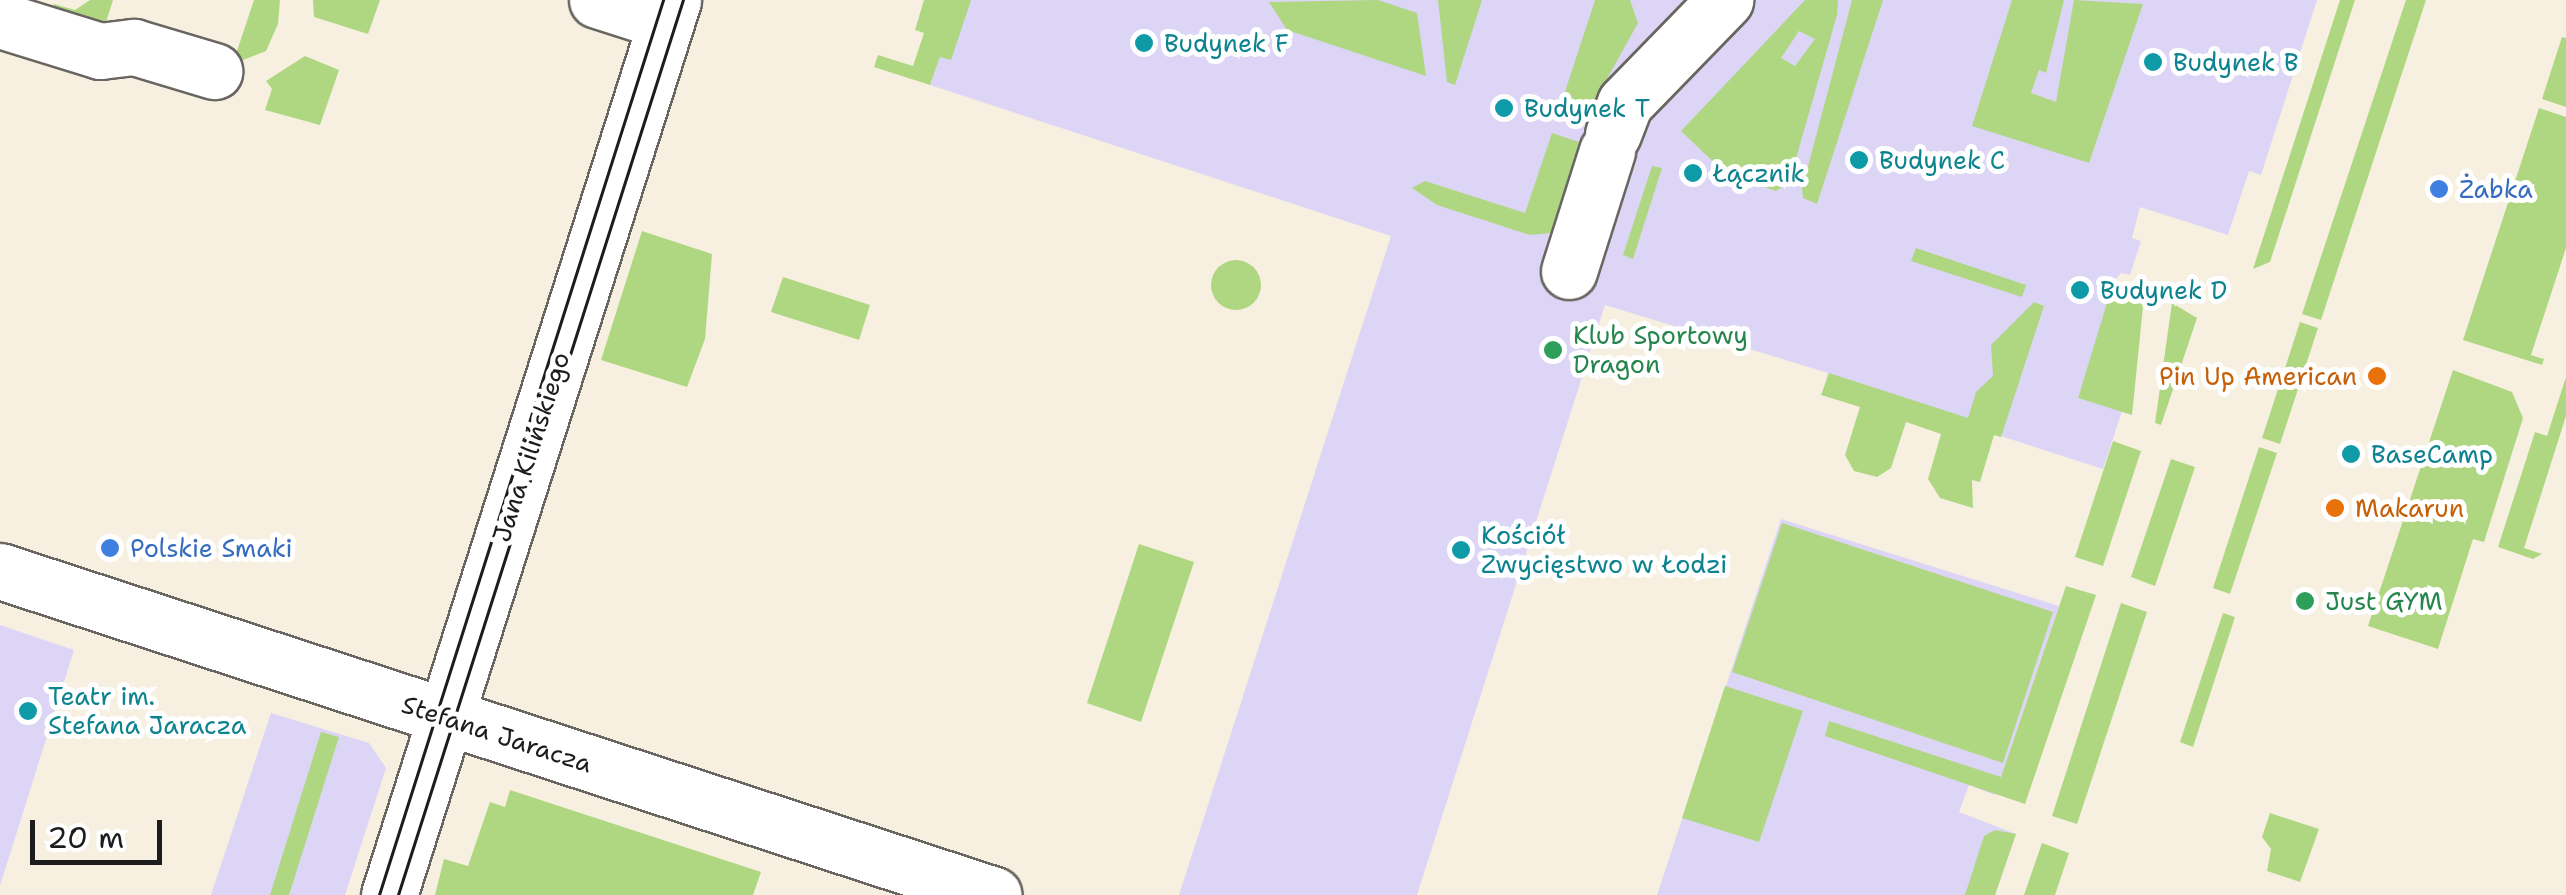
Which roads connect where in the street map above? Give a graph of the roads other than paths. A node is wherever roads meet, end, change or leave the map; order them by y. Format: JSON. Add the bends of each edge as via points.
{"nodes":[{"id":1,"x":596,"y":0,"type":"edge"},
{"id":2,"x":1725,"y":0,"type":"edge"},
{"id":3,"x":669,"y":11,"type":"edge"},
{"id":4,"x":0,"y":20,"type":"edge"},
{"id":5,"x":214,"y":72,"type":"dead end"},
{"id":6,"x":1569,"y":270,"type":"dead end"},
{"id":7,"x":0,"y":572,"type":"edge"},
{"id":8,"x":446,"y":717,"type":"junction"},
{"id":9,"x":389,"y":895,"type":"edge"},
{"id":10,"x":994,"y":895,"type":"edge"}],
"edges":[{"from":1,"to":3,"type":"street"},
{"from":2,"to":6,"type":"street","via":[[1625,103]]},
{"from":3,"to":8,"type":"street","name":"Jana Kilińskiego"},
{"from":4,"to":5,"type":"street","via":[[100,50],[134,47]]},
{"from":7,"to":8,"type":"street","name":"Stefana Jaracza"},
{"from":8,"to":9,"type":"street","name":"Jana Kilińskiego"},
{"from":8,"to":10,"type":"street","name":"Stefana Jaracza"}]}
